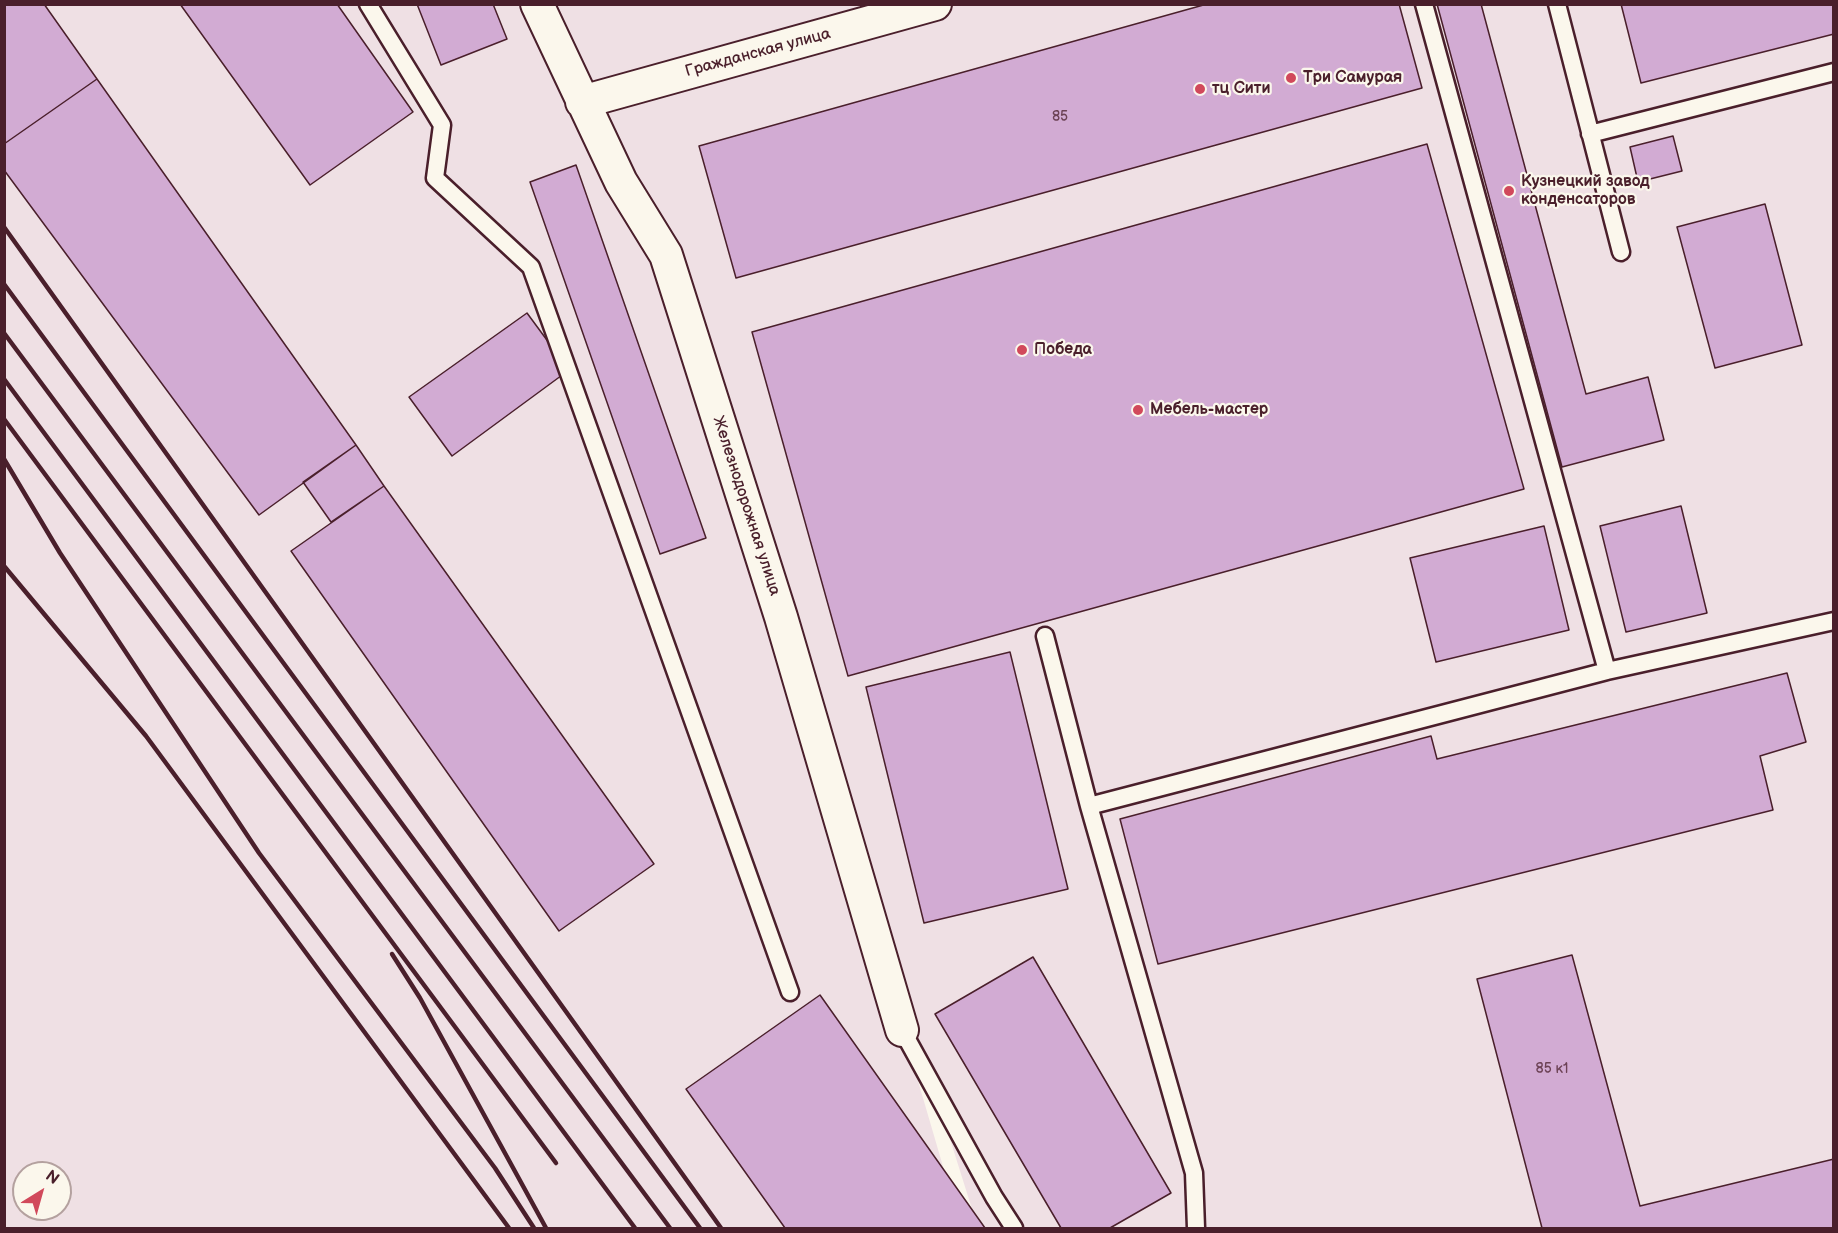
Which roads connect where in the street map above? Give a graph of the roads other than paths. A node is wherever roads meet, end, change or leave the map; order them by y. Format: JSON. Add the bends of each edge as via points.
{"nodes":[{"id":1,"x":368,"y":4,"type":"edge"},
{"id":2,"x":537,"y":4,"type":"edge"},
{"id":3,"x":935,"y":4,"type":"edge"},
{"id":4,"x":1424,"y":4,"type":"edge"},
{"id":5,"x":1557,"y":4,"type":"edge"},
{"id":6,"x":1833,"y":72,"type":"edge"},
{"id":7,"x":582,"y":102,"type":"junction"},
{"id":8,"x":1590,"y":134,"type":"junction"},
{"id":9,"x":1622,"y":252,"type":"dead end"},
{"id":10,"x":1833,"y":621,"type":"edge"},
{"id":11,"x":1045,"y":636,"type":"dead end"},
{"id":12,"x":1607,"y":671,"type":"junction"},
{"id":13,"x":1089,"y":806,"type":"junction"},
{"id":14,"x":790,"y":992,"type":"dead end"},
{"id":15,"x":902,"y":1030,"type":"joint"},
{"id":16,"x":1014,"y":1228,"type":"edge"},
{"id":17,"x":1197,"y":1228,"type":"edge"}],
"edges":[{"from":1,"to":14,"type":"lane","via":[[442,125],[435,178],[531,267]]},
{"from":2,"to":7,"type":"street","name":"Железнодорожная улица"},
{"from":3,"to":7,"type":"street","name":"Гражданская улица"},
{"from":4,"to":12,"type":"lane"},
{"from":5,"to":8,"type":"lane"},
{"from":6,"to":8,"type":"lane"},
{"from":7,"to":15,"type":"street","name":"Железнодорожная улица","via":[[621,182],[666,255],[781,617]]},
{"from":8,"to":9,"type":"lane"},
{"from":10,"to":12,"type":"lane"},
{"from":11,"to":13,"type":"lane"},
{"from":12,"to":13,"type":"lane"},
{"from":13,"to":17,"type":"lane","via":[[1194,1173]]},
{"from":15,"to":16,"type":"lane"}]}
